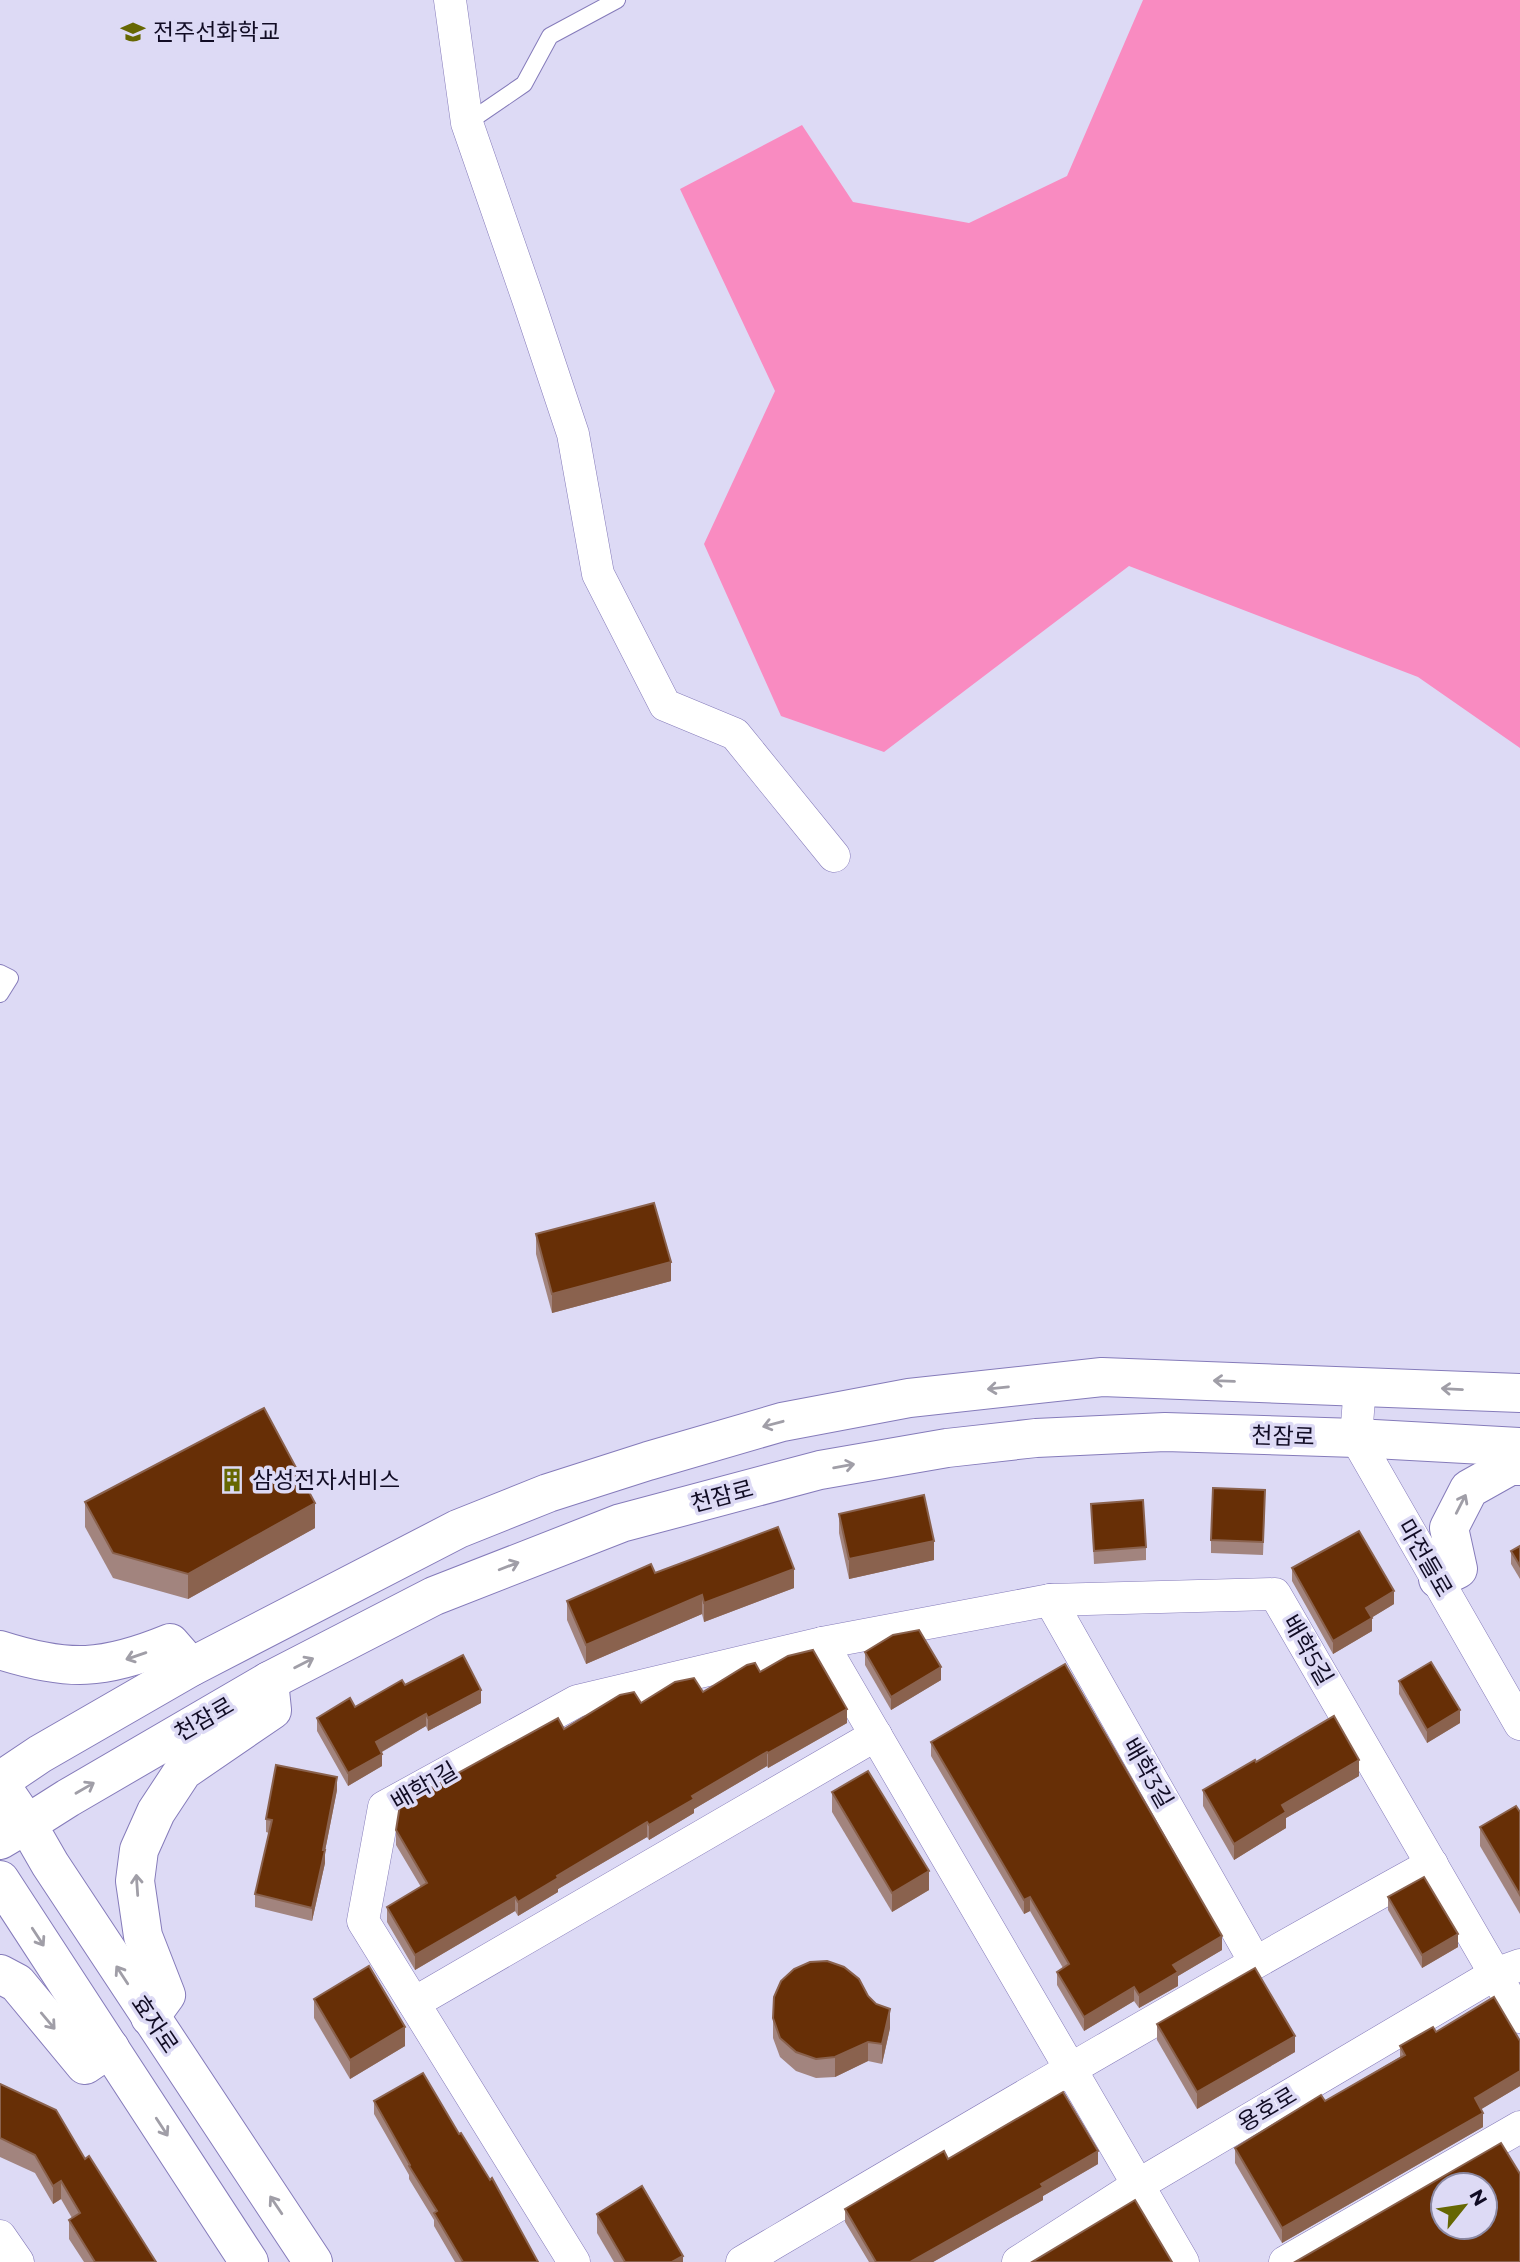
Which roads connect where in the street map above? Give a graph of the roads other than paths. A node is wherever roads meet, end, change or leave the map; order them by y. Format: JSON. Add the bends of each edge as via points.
{"nodes":[{"id":1,"x":450,"y":0,"type":"edge"},
{"id":2,"x":617,"y":0,"type":"edge"},
{"id":3,"x":467,"y":123,"type":"junction"},
{"id":4,"x":834,"y":856,"type":"dead end"},
{"id":5,"x":0,"y":973,"type":"edge"},
{"id":6,"x":0,"y":994,"type":"edge"},
{"id":7,"x":1360,"y":1385,"type":"junction"},
{"id":8,"x":1520,"y":1393,"type":"edge"},
{"id":9,"x":1356,"y":1438,"type":"junction"},
{"id":10,"x":1520,"y":1447,"type":"edge"},
{"id":11,"x":1520,"y":1466,"type":"edge"},
{"id":12,"x":1437,"y":1579,"type":"junction"},
{"id":13,"x":1050,"y":1600,"type":"junction"},
{"id":14,"x":822,"y":1643,"type":"junction"},
{"id":15,"x":0,"y":1650,"type":"edge"},
{"id":16,"x":191,"y":1667,"type":"junction"},
{"id":17,"x":269,"y":1681,"type":"junction"},
{"id":18,"x":1520,"y":1724,"type":"edge"},
{"id":19,"x":876,"y":1735,"type":"junction"},
{"id":20,"x":0,"y":1783,"type":"edge"},
{"id":21,"x":14,"y":1832,"type":"edge"},
{"id":22,"x":1432,"y":1864,"type":"junction"},
{"id":23,"x":0,"y":1880,"type":"edge"},
{"id":24,"x":1255,"y":1962,"type":"junction"},
{"id":25,"x":1508,"y":1969,"type":"edge"},
{"id":26,"x":0,"y":1975,"type":"edge"},
{"id":27,"x":414,"y":2003,"type":"junction"},
{"id":28,"x":150,"y":2017,"type":"junction"},
{"id":29,"x":1520,"y":2017,"type":"edge"},
{"id":30,"x":110,"y":2048,"type":"junction"},
{"id":31,"x":1070,"y":2068,"type":"junction"},
{"id":32,"x":1520,"y":2127,"type":"edge"},
{"id":33,"x":1138,"y":2185,"type":"junction"},
{"id":34,"x":249,"y":2262,"type":"edge"},
{"id":35,"x":313,"y":2262,"type":"edge"},
{"id":36,"x":574,"y":2262,"type":"edge"},
{"id":37,"x":742,"y":2262,"type":"edge"},
{"id":38,"x":1018,"y":2262,"type":"edge"},
{"id":39,"x":1183,"y":2262,"type":"edge"},
{"id":40,"x":1285,"y":2262,"type":"edge"}],
"edges":[{"from":1,"to":3,"type":"street"},
{"from":2,"to":3,"type":"lane","via":[[550,36],[524,85]]},
{"from":3,"to":4,"type":"street","via":[[573,434],[598,574],[666,705],[735,734]]},
{"from":5,"to":6,"type":"lane","via":[[9,978]]},
{"from":8,"to":7,"type":"street","one_way":true},
{"from":7,"to":9,"type":"street"},
{"from":7,"to":16,"type":"street","one_way":true,"via":[[1102,1377],[909,1398],[782,1422],[548,1493],[458,1529]]},
{"from":9,"to":10,"type":"street","name":"천잠로"},
{"from":9,"to":12,"type":"street","name":"마전들로"},
{"from":17,"to":9,"type":"street","name":"천잠로","one_way":true,"via":[[435,1596],[609,1528],[820,1470],[1036,1438],[1165,1432]]},
{"from":12,"to":11,"type":"street","one_way":true,"via":[[1458,1569],[1449,1528],[1469,1489],[1510,1466]]},
{"from":12,"to":18,"type":"street","name":"마전들로"},
{"from":13,"to":14,"type":"street"},
{"from":13,"to":22,"type":"street","name":"배학5길","via":[[1275,1594]]},
{"from":13,"to":24,"type":"street","name":"배학3길"},
{"from":14,"to":19,"type":"street"},
{"from":14,"to":27,"type":"street","name":"배학1길","via":[[577,1701],[384,1807],[363,1921]]},
{"from":16,"to":15,"type":"street","one_way":true,"via":[[170,1643],[101,1665],[60,1665]]},
{"from":16,"to":20,"type":"street","via":[[40,1754]]},
{"from":21,"to":17,"type":"street","name":"천잠로","one_way":true},
{"from":28,"to":17,"type":"street","one_way":true,"via":[[166,1995],[143,1936],[135,1881],[139,1850],[156,1812],[183,1771],[272,1710]]},
{"from":19,"to":27,"type":"street"},
{"from":19,"to":31,"type":"street"},
{"from":20,"to":21,"type":"street","name":"효자로"},
{"from":28,"to":21,"type":"street","name":"효자로","one_way":true,"via":[[50,1864]]},
{"from":22,"to":24,"type":"street"},
{"from":22,"to":25,"type":"street","name":"배학5길"},
{"from":23,"to":30,"type":"street","one_way":true},
{"from":24,"to":31,"type":"street"},
{"from":25,"to":29,"type":"street","name":"배학5길"},
{"from":25,"to":33,"type":"street","name":"용호로"},
{"from":26,"to":30,"type":"street","one_way":true,"via":[[17,1983],[85,2065]]},
{"from":27,"to":36,"type":"street","name":"배학1길"},
{"from":35,"to":28,"type":"street","name":"효자로","one_way":true},
{"from":30,"to":34,"type":"street","one_way":true},
{"from":31,"to":33,"type":"street"},
{"from":31,"to":37,"type":"street"},
{"from":32,"to":40,"type":"street"},
{"from":33,"to":38,"type":"street","name":"용호로"},
{"from":33,"to":39,"type":"street"}]}
